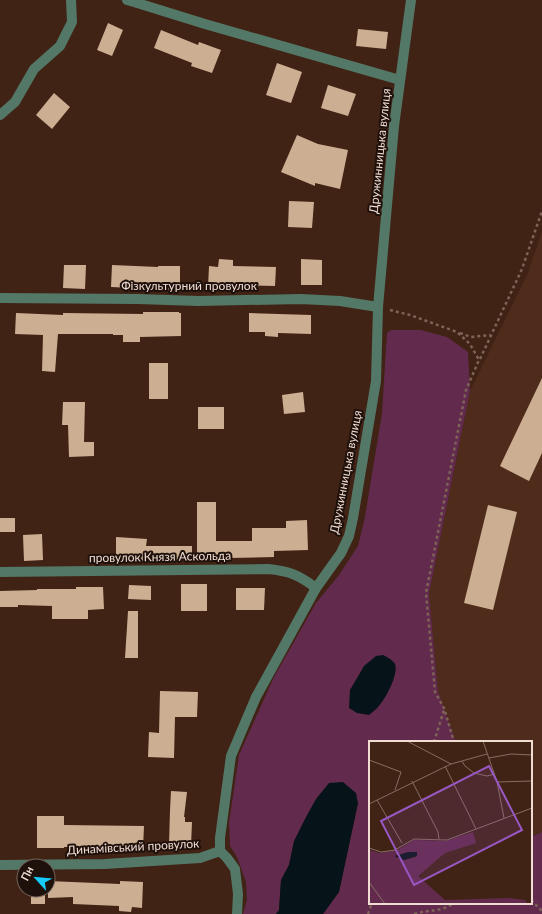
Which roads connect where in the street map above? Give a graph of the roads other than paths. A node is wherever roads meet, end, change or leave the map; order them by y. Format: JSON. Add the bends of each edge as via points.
{"nodes":[{"id":1,"x":71,"y":0,"type":"edge"},
{"id":2,"x":132,"y":0,"type":"edge"},
{"id":3,"x":412,"y":0,"type":"edge"},
{"id":4,"x":400,"y":80,"type":"junction"},
{"id":5,"x":0,"y":115,"type":"edge"},
{"id":6,"x":0,"y":298,"type":"edge"},
{"id":7,"x":378,"y":307,"type":"junction"},
{"id":8,"x":0,"y":572,"type":"edge"},
{"id":9,"x":316,"y":588,"type":"junction"},
{"id":10,"x":220,"y":851,"type":"junction"},
{"id":11,"x":0,"y":865,"type":"edge"},
{"id":12,"x":237,"y":914,"type":"edge"}],
"edges":[{"from":1,"to":5,"type":"street","via":[[72,22],[60,46],[34,69],[15,102]]},
{"from":2,"to":4,"type":"street","via":[[205,24]]},
{"from":3,"to":4,"type":"street","name":"Дружинницька вулиця"},
{"from":4,"to":7,"type":"street","name":"Дружинницька вулиця"},
{"from":6,"to":7,"type":"street","name":"Фізкультурний провулок","via":[[198,301],[300,299],[340,301]]},
{"from":7,"to":9,"type":"street","name":"Дружинницька вулиця","via":[[376,381],[353,518],[349,536],[341,553]]},
{"from":8,"to":9,"type":"street","name":"провулок Князя Аскольда","via":[[268,569],[284,570],[303,578]]},
{"from":9,"to":10,"type":"street","name":"Дружинницька вулиця","via":[[256,697],[231,756]]},
{"from":10,"to":11,"type":"street","name":"Динамівський провулок","via":[[200,858],[105,864]]},
{"from":10,"to":12,"type":"street","via":[[235,869]]}]}
